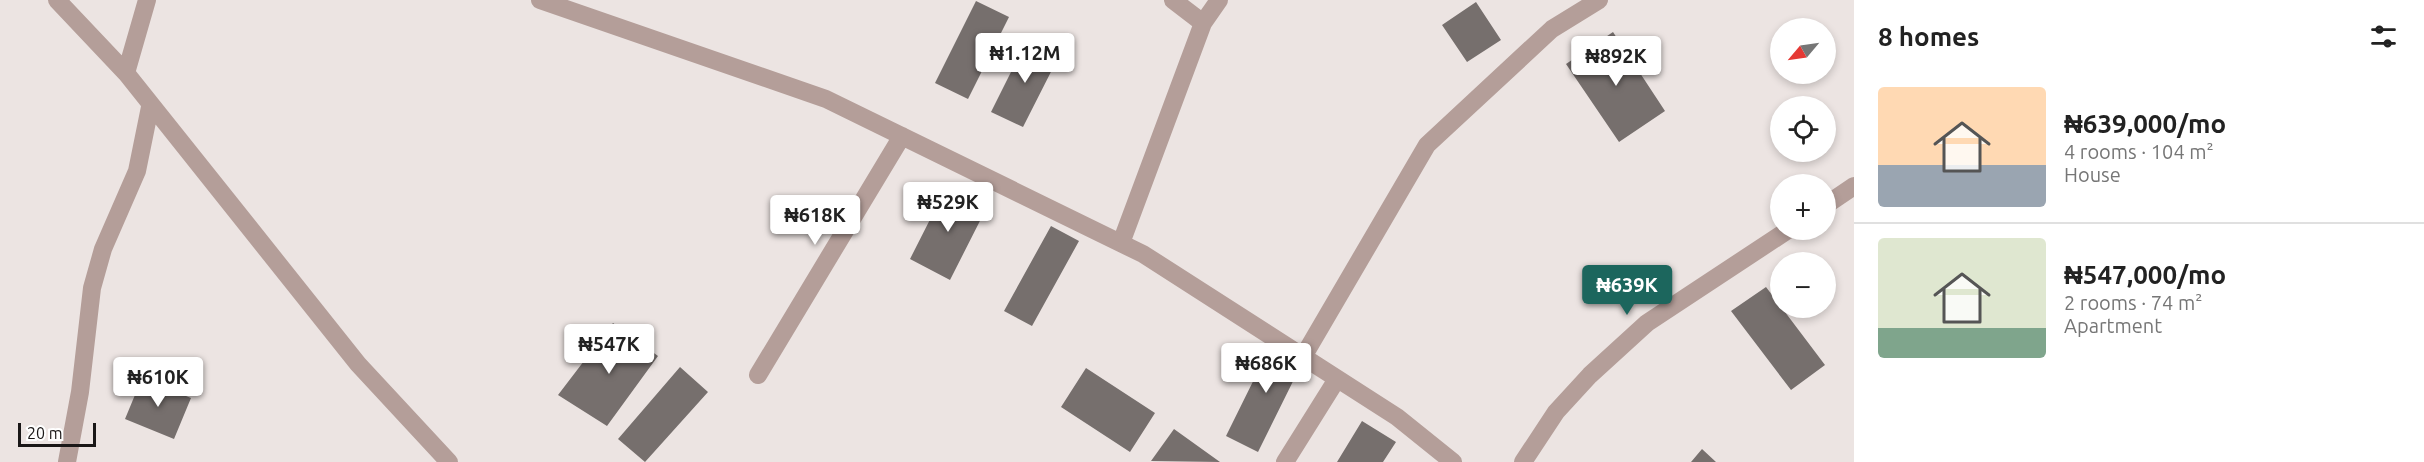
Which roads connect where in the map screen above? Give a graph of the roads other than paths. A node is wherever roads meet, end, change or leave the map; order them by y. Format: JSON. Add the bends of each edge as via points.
{"nodes":[{"id":1,"x":57,"y":0,"type":"edge"},
{"id":2,"x":147,"y":0,"type":"edge"},
{"id":3,"x":540,"y":0,"type":"edge"},
{"id":4,"x":1173,"y":0,"type":"edge"},
{"id":5,"x":1219,"y":0,"type":"edge"},
{"id":6,"x":1599,"y":0,"type":"edge"},
{"id":7,"x":1203,"y":23,"type":"junction"},
{"id":8,"x":126,"y":74,"type":"junction"},
{"id":9,"x":150,"y":107,"type":"junction"},
{"id":10,"x":902,"y":136,"type":"junction"},
{"id":11,"x":1854,"y":186,"type":"edge"},
{"id":12,"x":1836,"y":198,"type":"edge"},
{"id":13,"x":1773,"y":240,"type":"edge"},
{"id":14,"x":1121,"y":243,"type":"junction"},
{"id":15,"x":1303,"y":357,"type":"junction"},
{"id":16,"x":758,"y":375,"type":"dead end"},
{"id":17,"x":1337,"y":379,"type":"junction"},
{"id":18,"x":67,"y":462,"type":"edge"},
{"id":19,"x":449,"y":462,"type":"edge"},
{"id":20,"x":1285,"y":462,"type":"edge"},
{"id":21,"x":1453,"y":462,"type":"edge"},
{"id":22,"x":1523,"y":462,"type":"edge"}],
"edges":[{"from":1,"to":8,"type":"street"},
{"from":2,"to":8,"type":"street"},
{"from":3,"to":10,"type":"street","via":[[826,99]]},
{"from":4,"to":7,"type":"street"},
{"from":5,"to":7,"type":"street"},
{"from":6,"to":15,"type":"street","via":[[1552,29],[1428,145]]},
{"from":7,"to":14,"type":"street"},
{"from":8,"to":9,"type":"street"},
{"from":9,"to":18,"type":"street","via":[[136,171],[103,249],[92,288]]},
{"from":9,"to":19,"type":"street","via":[[358,364]]},
{"from":10,"to":14,"type":"street"},
{"from":10,"to":16,"type":"street"},
{"from":11,"to":12,"type":"street"},
{"from":13,"to":22,"type":"street","via":[[1647,323],[1556,412]]},
{"from":14,"to":15,"type":"street"},
{"from":15,"to":17,"type":"street"},
{"from":17,"to":20,"type":"street"},
{"from":17,"to":21,"type":"street","via":[[1397,417]]}]}
